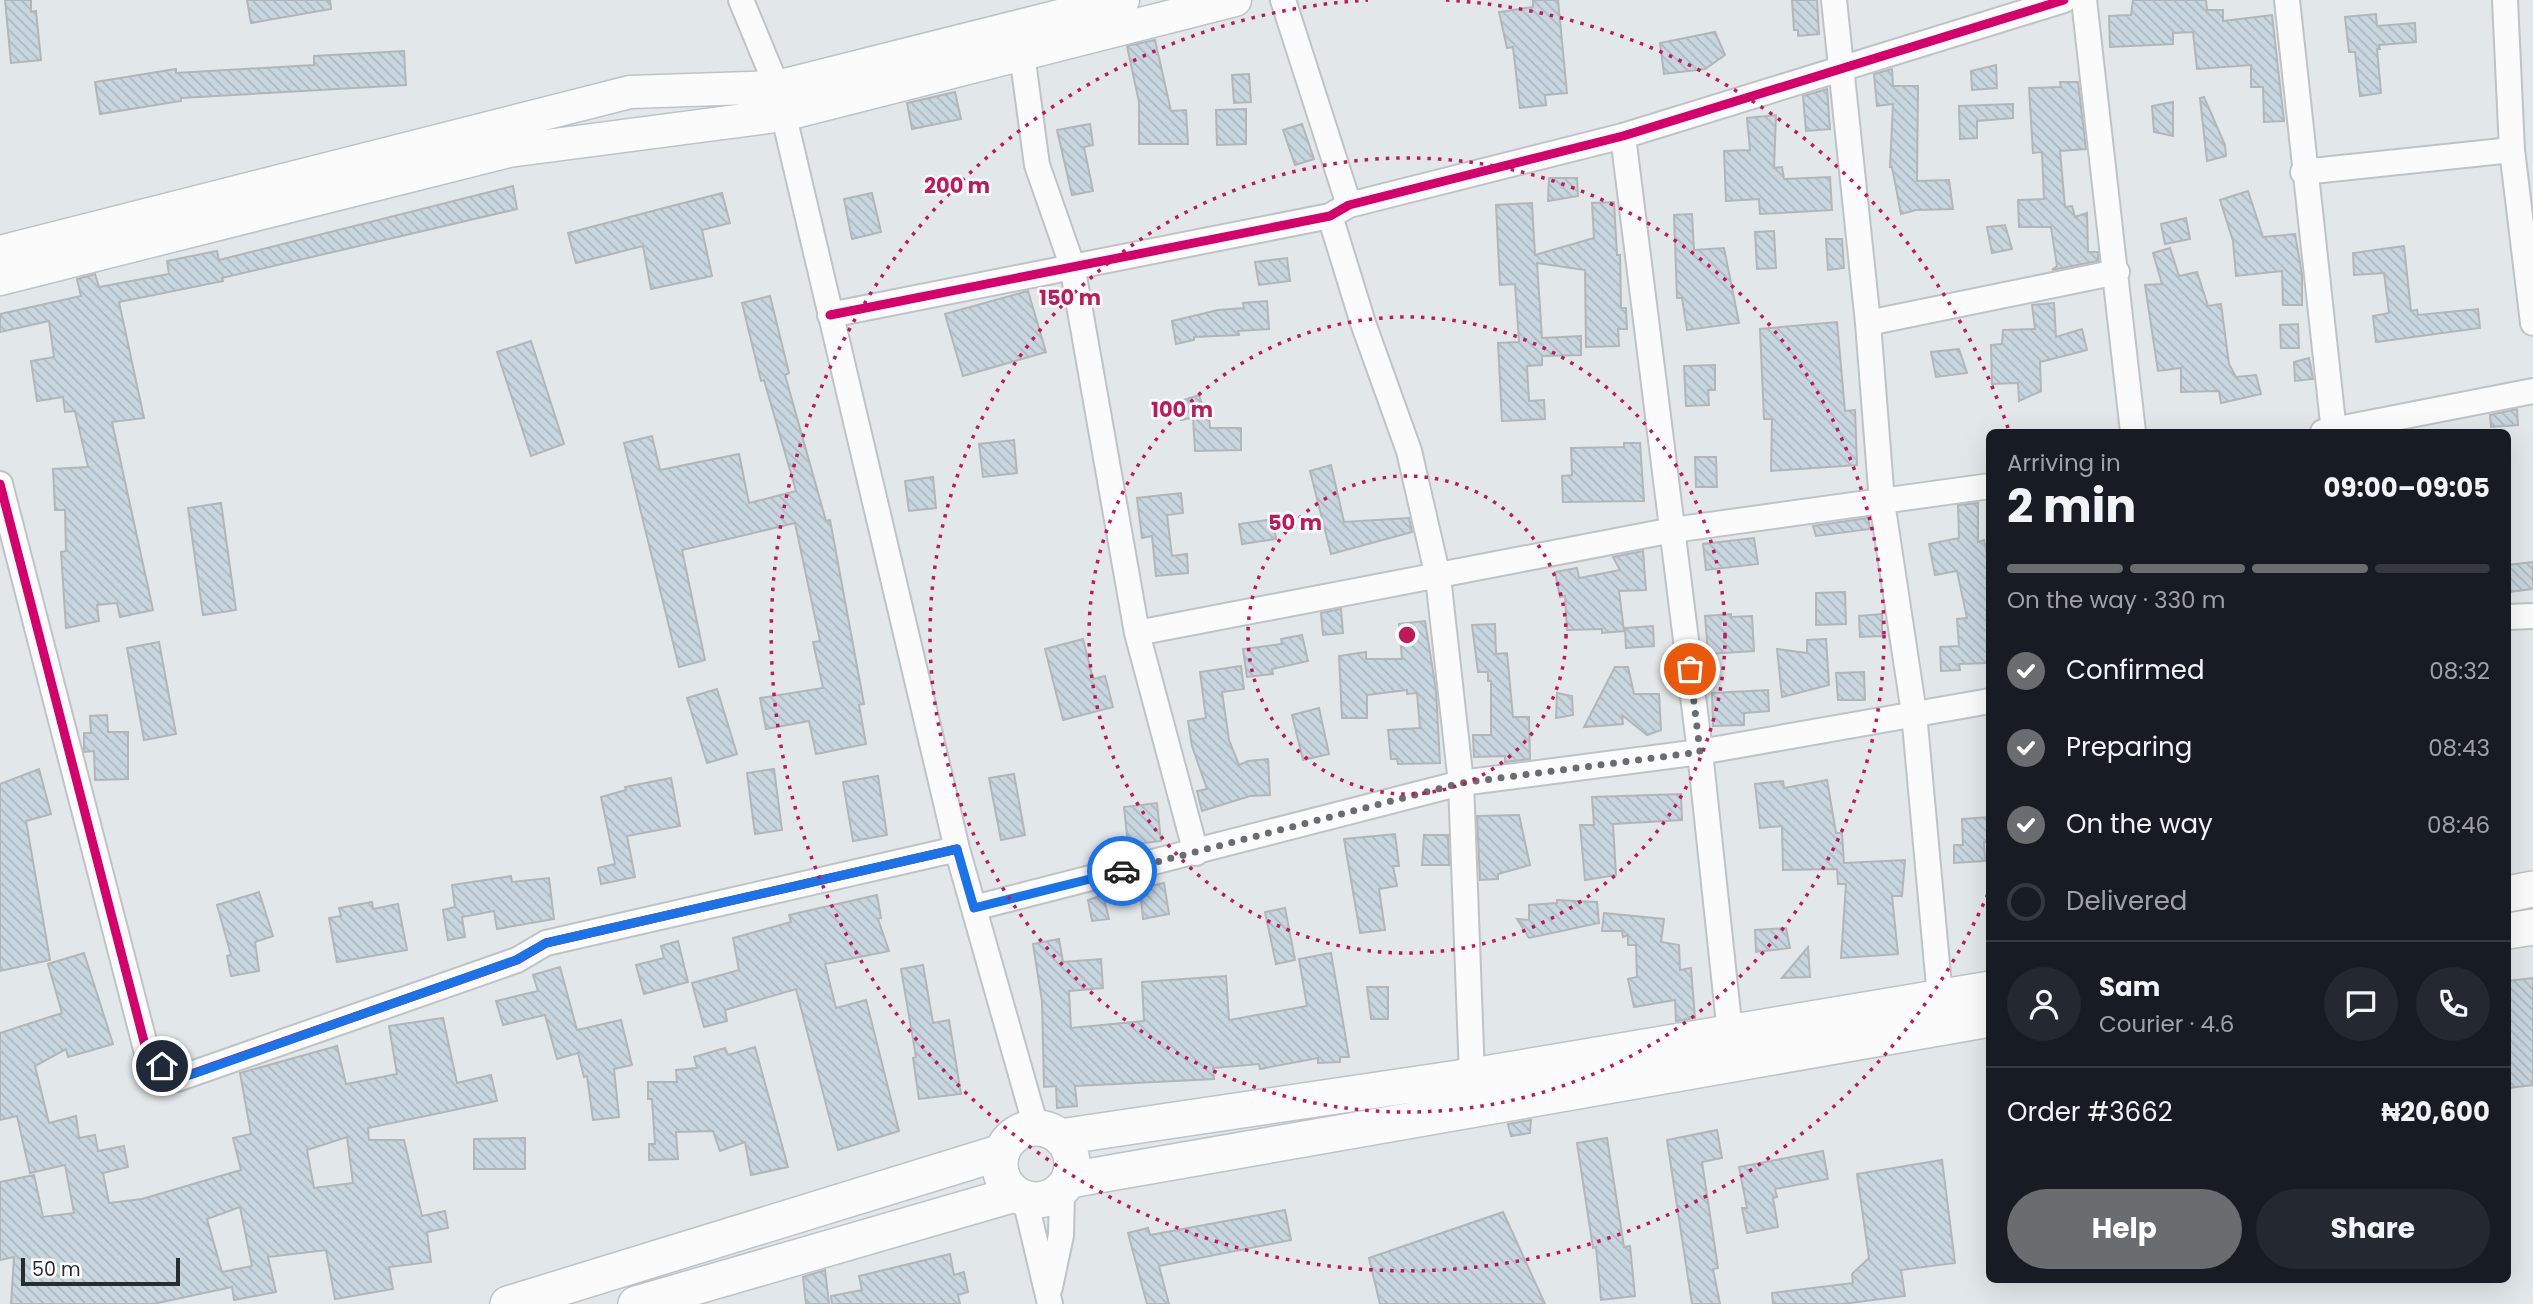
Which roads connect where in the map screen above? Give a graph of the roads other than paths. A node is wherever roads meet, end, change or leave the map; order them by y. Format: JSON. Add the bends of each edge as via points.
{"nodes":[{"id":1,"x":741,"y":0,"type":"edge"},
{"id":2,"x":1123,"y":0,"type":"edge"},
{"id":3,"x":1235,"y":0,"type":"edge"},
{"id":4,"x":1283,"y":0,"type":"edge"},
{"id":5,"x":1834,"y":0,"type":"edge"},
{"id":6,"x":2064,"y":0,"type":"edge"},
{"id":7,"x":2084,"y":0,"type":"edge"},
{"id":8,"x":2287,"y":0,"type":"edge"},
{"id":9,"x":2505,"y":0,"type":"edge"},
{"id":10,"x":1023,"y":54,"type":"junction"},
{"id":11,"x":1843,"y":69,"type":"junction"},
{"id":12,"x":780,"y":101,"type":"junction"},
{"id":13,"x":1623,"y":136,"type":"junction"},
{"id":14,"x":2512,"y":150,"type":"junction"},
{"id":15,"x":2303,"y":172,"type":"junction"},
{"id":16,"x":1340,"y":210,"type":"junction"},
{"id":17,"x":0,"y":251,"type":"edge"},
{"id":18,"x":1072,"y":265,"type":"junction"},
{"id":19,"x":2117,"y":272,"type":"junction"},
{"id":20,"x":0,"y":279,"type":"edge"},
{"id":21,"x":831,"y":315,"type":"junction"},
{"id":22,"x":1868,"y":323,"type":"junction"},
{"id":23,"x":2533,"y":323,"type":"edge"},
{"id":24,"x":2533,"y":391,"type":"edge"},
{"id":25,"x":2133,"y":429,"type":"edge"},
{"id":26,"x":2330,"y":429,"type":"edge"},
{"id":27,"x":2345,"y":429,"type":"edge"},
{"id":28,"x":0,"y":484,"type":"edge"},
{"id":29,"x":1986,"y":487,"type":"edge"},
{"id":30,"x":1882,"y":502,"type":"junction"},
{"id":31,"x":1673,"y":530,"type":"junction"},
{"id":32,"x":1438,"y":577,"type":"junction"},
{"id":33,"x":2533,"y":616,"type":"edge"},
{"id":34,"x":2511,"y":617,"type":"edge"},
{"id":35,"x":1137,"y":633,"type":"junction"},
{"id":36,"x":1986,"y":702,"type":"edge"},
{"id":37,"x":1914,"y":713,"type":"junction"},
{"id":38,"x":1700,"y":752,"type":"junction"},
{"id":39,"x":1461,"y":783,"type":"junction"},
{"id":40,"x":957,"y":849,"type":"junction"},
{"id":41,"x":1196,"y":853,"type":"junction"},
{"id":42,"x":2533,"y":890,"type":"edge"},
{"id":43,"x":2511,"y":894,"type":"edge"},
{"id":44,"x":974,"y":908,"type":"junction"},
{"id":45,"x":2533,"y":927,"type":"edge"},
{"id":46,"x":2511,"y":931,"type":"edge"},
{"id":47,"x":1986,"y":990,"type":"edge"},
{"id":48,"x":1940,"y":997,"type":"junction"},
{"id":49,"x":1986,"y":1020,"type":"edge"},
{"id":50,"x":1730,"y":1033,"type":"junction"},
{"id":51,"x":1472,"y":1076,"type":"junction"},
{"id":52,"x":1048,"y":1132,"type":"junction"},
{"id":53,"x":1002,"y":1152,"type":"junction"},
{"id":54,"x":1066,"y":1185,"type":"junction"},
{"id":55,"x":1020,"y":1197,"type":"junction"},
{"id":56,"x":1049,"y":1299,"type":"edge"},
{"id":57,"x":508,"y":1304,"type":"edge"},
{"id":58,"x":636,"y":1304,"type":"edge"}],
"edges":[{"from":1,"to":12,"type":"street"},
{"from":2,"to":12,"type":"street"},
{"from":3,"to":10,"type":"street"},
{"from":4,"to":16,"type":"street"},
{"from":5,"to":11,"type":"street"},
{"from":6,"to":11,"type":"street"},
{"from":7,"to":19,"type":"street"},
{"from":8,"to":15,"type":"street"},
{"from":9,"to":14,"type":"street"},
{"from":10,"to":12,"type":"street"},
{"from":10,"to":18,"type":"street","via":[[1037,165]]},
{"from":11,"to":13,"type":"street"},
{"from":11,"to":22,"type":"street"},
{"from":12,"to":17,"type":"street","via":[[630,92]]},
{"from":12,"to":20,"type":"street","via":[[509,151]]},
{"from":12,"to":21,"type":"street"},
{"from":13,"to":16,"type":"street"},
{"from":13,"to":31,"type":"street"},
{"from":14,"to":15,"type":"street"},
{"from":14,"to":23,"type":"street"},
{"from":15,"to":26,"type":"street"},
{"from":16,"to":18,"type":"street"},
{"from":16,"to":32,"type":"street","via":[[1363,323],[1409,451]]},
{"from":18,"to":21,"type":"street"},
{"from":18,"to":35,"type":"street"},
{"from":19,"to":22,"type":"street"},
{"from":19,"to":25,"type":"street"},
{"from":21,"to":40,"type":"street"},
{"from":22,"to":30,"type":"street"},
{"from":24,"to":27,"type":"street"},
{"from":28,"to":40,"type":"street","via":[[147,1054],[177,1079],[504,964],[546,943]]},
{"from":29,"to":30,"type":"street"},
{"from":30,"to":31,"type":"street"},
{"from":30,"to":37,"type":"street"},
{"from":31,"to":32,"type":"street"},
{"from":31,"to":38,"type":"street"},
{"from":32,"to":35,"type":"street"},
{"from":32,"to":39,"type":"street"},
{"from":33,"to":34,"type":"street"},
{"from":35,"to":41,"type":"street"},
{"from":36,"to":37,"type":"street"},
{"from":37,"to":38,"type":"street"},
{"from":37,"to":48,"type":"street"},
{"from":38,"to":39,"type":"street"},
{"from":38,"to":50,"type":"street"},
{"from":39,"to":41,"type":"street"},
{"from":39,"to":51,"type":"street"},
{"from":40,"to":44,"type":"street"},
{"from":41,"to":44,"type":"street"},
{"from":42,"to":43,"type":"main road"},
{"from":44,"to":52,"type":"street"},
{"from":45,"to":46,"type":"main road"},
{"from":47,"to":48,"type":"main road"},
{"from":48,"to":50,"type":"main road"},
{"from":49,"to":54,"type":"main road"},
{"from":50,"to":51,"type":"main road"},
{"from":51,"to":52,"type":"main road"},
{"from":52,"to":53,"type":"main road","via":[[1015,1134]]},
{"from":52,"to":54,"type":"main road","via":[[1072,1157]]},
{"from":53,"to":55,"type":"main road","via":[[1004,1182]]},
{"from":53,"to":57,"type":"main road"},
{"from":54,"to":55,"type":"main road","via":[[1051,1198]]},
{"from":54,"to":56,"type":"street"},
{"from":55,"to":56,"type":"street"},
{"from":55,"to":58,"type":"main road"}]}
